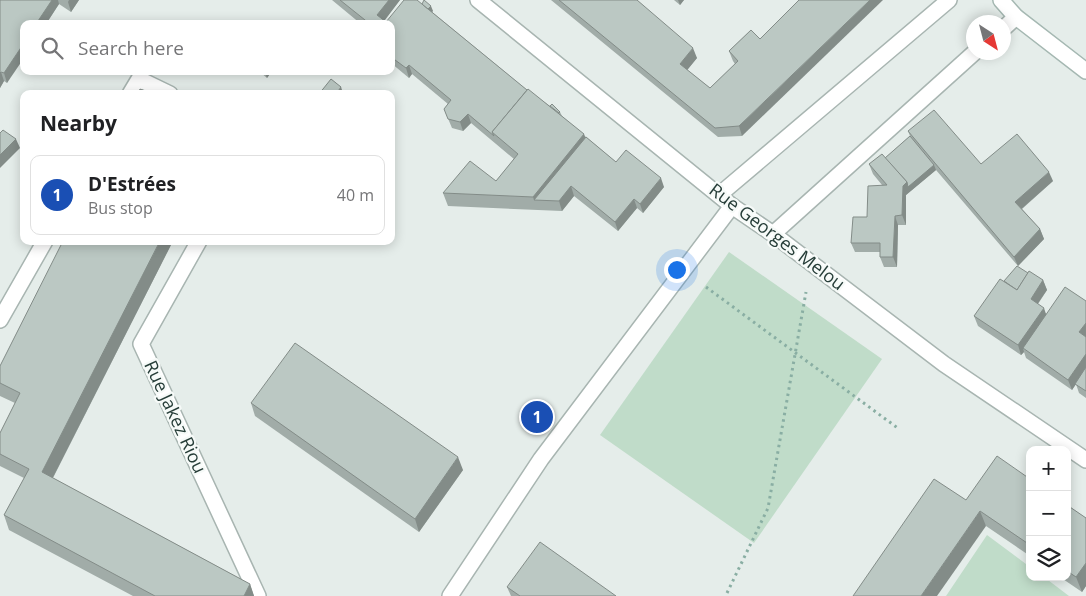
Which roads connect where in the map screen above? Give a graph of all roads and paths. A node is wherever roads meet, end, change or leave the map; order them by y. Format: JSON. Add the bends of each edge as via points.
{"nodes":[{"id":1,"x":478,"y":0,"type":"edge"},
{"id":2,"x":949,"y":0,"type":"edge"},
{"id":3,"x":1001,"y":0,"type":"edge"},
{"id":4,"x":1016,"y":17,"type":"junction"},
{"id":5,"x":1011,"y":22,"type":"edge"},
{"id":6,"x":966,"y":60,"type":"edge"},
{"id":7,"x":1086,"y":72,"type":"edge"},
{"id":8,"x":132,"y":90,"type":"edge"},
{"id":9,"x":162,"y":90,"type":"edge"},
{"id":10,"x":719,"y":195,"type":"junction"},
{"id":11,"x":732,"y":206,"type":"junction"},
{"id":12,"x":773,"y":234,"type":"junction"},
{"id":13,"x":43,"y":245,"type":"edge"},
{"id":14,"x":197,"y":245,"type":"edge"},
{"id":15,"x":683,"y":270,"type":"junction"},
{"id":16,"x":823,"y":272,"type":"junction"},
{"id":17,"x":0,"y":320,"type":"edge"},
{"id":18,"x":795,"y":351,"type":"junction"},
{"id":19,"x":899,"y":429,"type":"dead end"},
{"id":20,"x":1086,"y":460,"type":"edge"},
{"id":21,"x":727,"y":593,"type":"dead end"},
{"id":22,"x":258,"y":596,"type":"edge"},
{"id":23,"x":450,"y":596,"type":"edge"}],
"edges":[{"from":1,"to":10,"type":"street","name":"Rue Georges Melou"},
{"from":2,"to":10,"type":"street"},
{"from":3,"to":4,"type":"street"},
{"from":4,"to":5,"type":"street"},
{"from":4,"to":7,"type":"street"},
{"from":6,"to":12,"type":"street"},
{"from":8,"to":9,"type":"street","via":[[139,79]]},
{"from":10,"to":11,"type":"street","name":"Rue Georges Melou"},
{"from":11,"to":12,"type":"street","name":"Rue Georges Melou"},
{"from":11,"to":15,"type":"street"},
{"from":12,"to":16,"type":"street","name":"Rue Georges Melou"},
{"from":13,"to":17,"type":"street"},
{"from":14,"to":22,"type":"street","name":"Rue Jakez Riou","via":[[142,344]]},
{"from":15,"to":18,"type":"path"},
{"from":15,"to":23,"type":"street","via":[[541,459]]},
{"from":16,"to":18,"type":"path","via":[[805,294]]},
{"from":16,"to":20,"type":"street","name":"Rue Georges Melou","via":[[944,364]]},
{"from":18,"to":19,"type":"path"},
{"from":18,"to":21,"type":"path","via":[[768,508]]}]}
